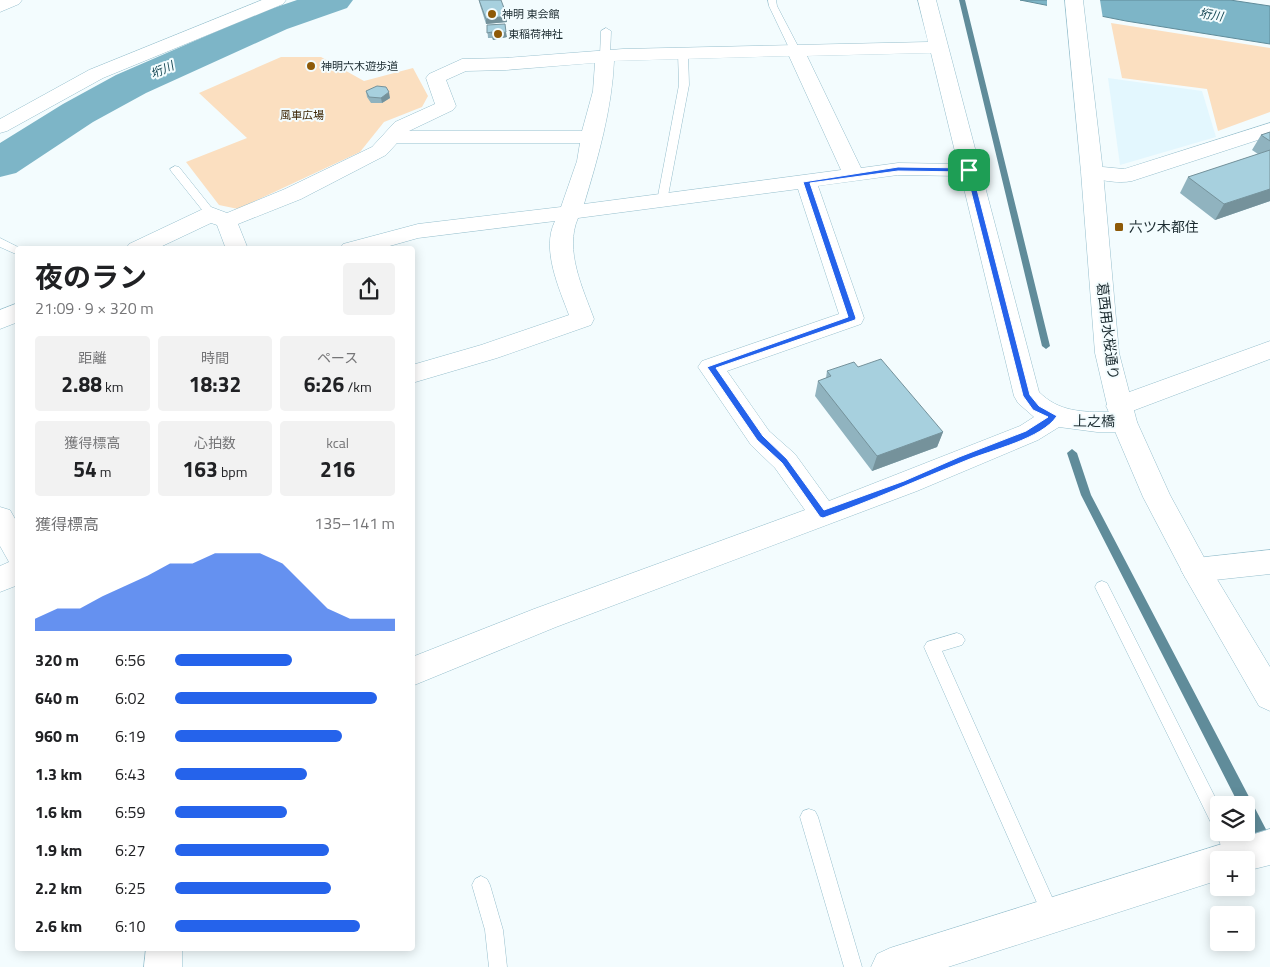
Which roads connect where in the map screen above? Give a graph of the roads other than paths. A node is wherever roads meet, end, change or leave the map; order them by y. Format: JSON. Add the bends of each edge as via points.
{"nodes":[{"id":1,"x":12,"y":0,"type":"edge"},
{"id":2,"x":277,"y":0,"type":"edge"},
{"id":3,"x":772,"y":0,"type":"edge"},
{"id":4,"x":927,"y":0,"type":"edge"},
{"id":5,"x":0,"y":7,"type":"edge"},
{"id":6,"x":1075,"y":10,"type":"edge"},
{"id":7,"x":606,"y":31,"type":"dead end"},
{"id":8,"x":939,"y":47,"type":"junction"},
{"id":9,"x":795,"y":50,"type":"junction"},
{"id":10,"x":682,"y":53,"type":"junction"},
{"id":11,"x":605,"y":56,"type":"junction"},
{"id":12,"x":0,"y":127,"type":"edge"},
{"id":13,"x":1270,"y":130,"type":"edge"},
{"id":14,"x":392,"y":137,"type":"junction"},
{"id":15,"x":591,"y":137,"type":"junction"},
{"id":16,"x":175,"y":168,"type":"dead end"},
{"id":17,"x":969,"y":170,"type":"junction"},
{"id":18,"x":1092,"y":172,"type":"junction"},
{"id":19,"x":854,"y":176,"type":"junction"},
{"id":20,"x":806,"y":182,"type":"junction"},
{"id":21,"x":662,"y":202,"type":"junction"},
{"id":22,"x":570,"y":212,"type":"junction"},
{"id":23,"x":219,"y":218,"type":"junction"},
{"id":24,"x":0,"y":242,"type":"edge"},
{"id":25,"x":145,"y":246,"type":"edge"},
{"id":26,"x":235,"y":246,"type":"edge"},
{"id":27,"x":362,"y":246,"type":"edge"},
{"id":28,"x":15,"y":250,"type":"edge"},
{"id":29,"x":15,"y":313,"type":"edge"},
{"id":30,"x":0,"y":321,"type":"edge"},
{"id":31,"x":1270,"y":350,"type":"edge"},
{"id":32,"x":415,"y":373,"type":"edge"},
{"id":33,"x":1122,"y":414,"type":"junction"},
{"id":34,"x":1059,"y":418,"type":"junction"},
{"id":35,"x":823,"y":514,"type":"junction"},
{"id":36,"x":0,"y":518,"type":"edge"},
{"id":37,"x":15,"y":547,"type":"edge"},
{"id":38,"x":1270,"y":562,"type":"edge"},
{"id":39,"x":1196,"y":570,"type":"junction"},
{"id":40,"x":15,"y":572,"type":"edge"},
{"id":41,"x":0,"y":580,"type":"edge"},
{"id":42,"x":1102,"y":587,"type":"dead end"},
{"id":43,"x":957,"y":640,"type":"dead end"},
{"id":44,"x":415,"y":671,"type":"edge"},
{"id":45,"x":1270,"y":696,"type":"edge"},
{"id":46,"x":1210,"y":806,"type":"edge"},
{"id":47,"x":809,"y":817,"type":"dead end"},
{"id":48,"x":1210,"y":861,"type":"edge"},
{"id":49,"x":482,"y":885,"type":"dead end"},
{"id":50,"x":1051,"y":915,"type":"junction"},
{"id":51,"x":164,"y":951,"type":"edge"},
{"id":52,"x":163,"y":967,"type":"edge"},
{"id":53,"x":498,"y":967,"type":"edge"},
{"id":54,"x":853,"y":967,"type":"edge"},
{"id":55,"x":890,"y":967,"type":"edge"}],
"edges":[{"from":1,"to":5,"type":"street"},
{"from":2,"to":12,"type":"street","via":[[96,74]]},
{"from":3,"to":9,"type":"lane"},
{"from":4,"to":8,"type":"street"},
{"from":6,"to":18,"type":"street","name":"葛西用水桜通り"},
{"from":7,"to":11,"type":"lane"},
{"from":8,"to":9,"type":"street"},
{"from":8,"to":17,"type":"street"},
{"from":9,"to":10,"type":"street"},
{"from":9,"to":19,"type":"street"},
{"from":10,"to":11,"type":"street"},
{"from":10,"to":21,"type":"lane","via":[[684,85]]},
{"from":11,"to":14,"type":"street","via":[[462,65],[436,78],[446,106],[402,126]]},
{"from":11,"to":15,"type":"street","via":[[604,91]]},
{"from":13,"to":18,"type":"street","via":[[1125,176]]},
{"from":14,"to":15,"type":"street"},
{"from":14,"to":23,"type":"street","via":[[379,151],[293,194]]},
{"from":15,"to":22,"type":"street","via":[[587,161]]},
{"from":16,"to":23,"type":"lane"},
{"from":17,"to":19,"type":"street","via":[[898,169]]},
{"from":17,"to":34,"type":"street","via":[[1027,396],[1036,408]]},
{"from":18,"to":33,"type":"street","name":"葛西用水桜通り","via":[[1107,354]]},
{"from":19,"to":20,"type":"street"},
{"from":20,"to":21,"type":"street"},
{"from":20,"to":35,"type":"street","via":[[852,318],[711,367],[760,438],[784,461]]},
{"from":21,"to":22,"type":"street"},
{"from":22,"to":27,"type":"street","via":[[418,231]]},
{"from":22,"to":32,"type":"street","via":[[563,227],[561,248],[582,319]]},
{"from":23,"to":25,"type":"street"},
{"from":23,"to":26,"type":"street"},
{"from":24,"to":28,"type":"lane"},
{"from":29,"to":30,"type":"street"},
{"from":31,"to":33,"type":"street"},
{"from":33,"to":34,"type":"street","name":"上之橋"},
{"from":33,"to":39,"type":"street","name":"葛西用水桜通り","via":[[1157,498]]},
{"from":34,"to":35,"type":"street","name":"上之橋","via":[[907,483]]},
{"from":35,"to":44,"type":"street","name":"上之橋","via":[[545,618]]},
{"from":36,"to":37,"type":"street"},
{"from":38,"to":39,"type":"street"},
{"from":39,"to":45,"type":"street","name":"葛西用水桜通り"},
{"from":40,"to":41,"type":"street"},
{"from":42,"to":46,"type":"lane"},
{"from":43,"to":50,"type":"lane","via":[[932,647]]},
{"from":47,"to":54,"type":"lane"},
{"from":48,"to":50,"type":"street"},
{"from":49,"to":53,"type":"lane","via":[[494,930]]},
{"from":50,"to":55,"type":"street"},
{"from":51,"to":52,"type":"street"}]}
